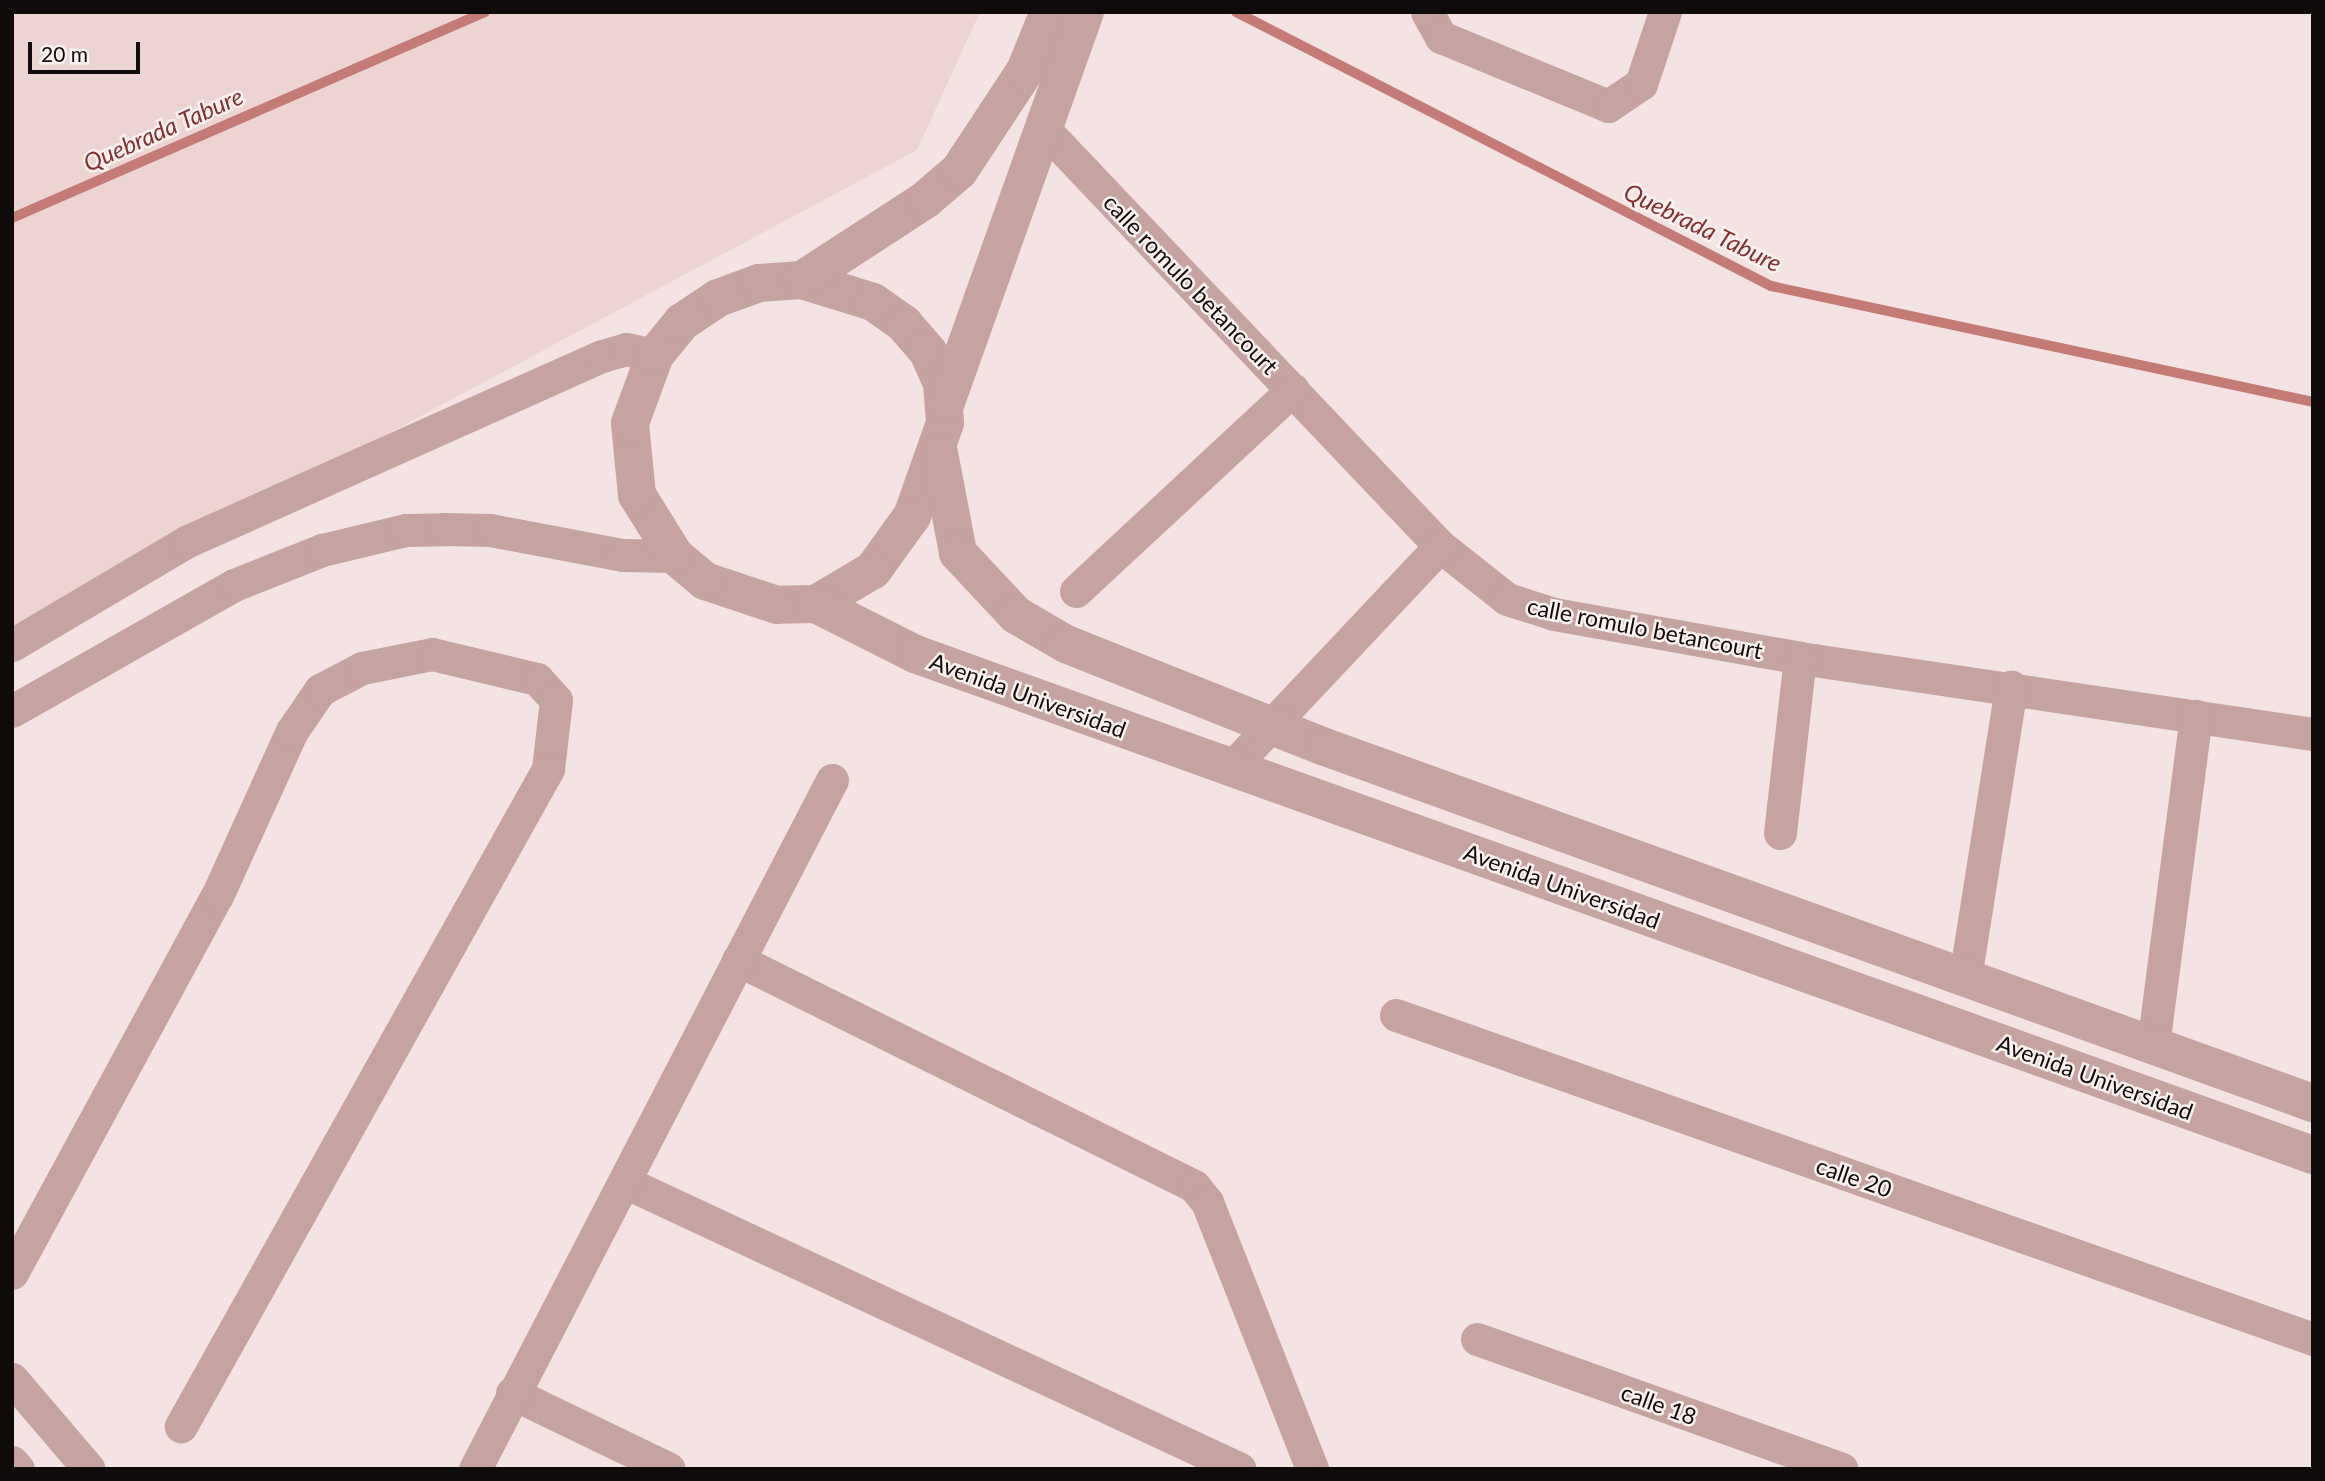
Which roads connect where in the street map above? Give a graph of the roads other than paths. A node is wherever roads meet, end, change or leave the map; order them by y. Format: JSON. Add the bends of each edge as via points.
{"nodes":[{"id":1,"x":1049,"y":12,"type":"edge"},
{"id":2,"x":1085,"y":12,"type":"edge"},
{"id":3,"x":1427,"y":12,"type":"edge"},
{"id":4,"x":1665,"y":12,"type":"edge"},
{"id":5,"x":1044,"y":129,"type":"junction"},
{"id":6,"x":802,"y":281,"type":"junction"},
{"id":7,"x":655,"y":355,"type":"junction"},
{"id":8,"x":1293,"y":389,"type":"junction"},
{"id":9,"x":945,"y":405,"type":"junction"},
{"id":10,"x":939,"y":453,"type":"junction"},
{"id":11,"x":1440,"y":546,"type":"junction"},
{"id":12,"x":675,"y":556,"type":"junction"},
{"id":13,"x":1076,"y":591,"type":"dead end"},
{"id":14,"x":816,"y":604,"type":"junction"},
{"id":15,"x":12,"y":645,"type":"edge"},
{"id":16,"x":1800,"y":658,"type":"junction"},
{"id":17,"x":2011,"y":687,"type":"junction"},
{"id":18,"x":12,"y":711,"type":"edge"},
{"id":19,"x":2196,"y":716,"type":"junction"},
{"id":20,"x":1266,"y":723,"type":"junction"},
{"id":21,"x":2313,"y":734,"type":"edge"},
{"id":22,"x":1231,"y":768,"type":"junction"},
{"id":23,"x":832,"y":780,"type":"dead end"},
{"id":24,"x":1780,"y":834,"type":"dead end"},
{"id":25,"x":738,"y":960,"type":"junction"},
{"id":26,"x":1965,"y":978,"type":"junction"},
{"id":27,"x":1396,"y":1015,"type":"dead end"},
{"id":28,"x":2153,"y":1045,"type":"junction"},
{"id":29,"x":2313,"y":1103,"type":"edge"},
{"id":30,"x":2313,"y":1155,"type":"edge"},
{"id":31,"x":627,"y":1183,"type":"junction"},
{"id":32,"x":12,"y":1273,"type":"edge"},
{"id":33,"x":1476,"y":1339,"type":"dead end"},
{"id":34,"x":2313,"y":1339,"type":"edge"},
{"id":35,"x":12,"y":1379,"type":"edge"},
{"id":36,"x":512,"y":1393,"type":"junction"},
{"id":37,"x":181,"y":1426,"type":"dead end"},
{"id":38,"x":12,"y":1462,"type":"edge"},
{"id":39,"x":18,"y":1469,"type":"edge"},
{"id":40,"x":89,"y":1469,"type":"edge"},
{"id":41,"x":475,"y":1469,"type":"edge"},
{"id":42,"x":669,"y":1469,"type":"edge"},
{"id":43,"x":1240,"y":1469,"type":"edge"},
{"id":44,"x":1312,"y":1469,"type":"edge"},
{"id":45,"x":1842,"y":1469,"type":"edge"}],
"edges":[{"from":1,"to":6,"type":"street","via":[[1025,71],[959,170],[925,200]]},
{"from":2,"to":5,"type":"street"},
{"from":3,"to":4,"type":"street","via":[[1441,37],[1608,106],[1641,84]]},
{"from":5,"to":8,"type":"street","name":"calle romulo betancourt"},
{"from":5,"to":9,"type":"street"},
{"from":6,"to":7,"type":"street","via":[[759,283],[718,298],[682,322]]},
{"from":6,"to":9,"type":"street","via":[[873,302],[904,324],[928,352]]},
{"from":7,"to":12,"type":"street","via":[[635,400],[630,459],[642,506]]},
{"from":7,"to":15,"type":"street","via":[[626,349],[601,356],[188,541]]},
{"from":8,"to":11,"type":"street","name":"calle romulo betancourt"},
{"from":8,"to":13,"type":"street"},
{"from":9,"to":10,"type":"street"},
{"from":10,"to":14,"type":"street","via":[[892,548],[873,570]]},
{"from":10,"to":20,"type":"street","via":[[958,553],[1016,615],[1066,644]]},
{"from":11,"to":16,"type":"street","name":"calle romulo betancourt","via":[[1507,599],[1542,610]]},
{"from":11,"to":20,"type":"street"},
{"from":12,"to":14,"type":"street","via":[[740,597]]},
{"from":12,"to":18,"type":"street","via":[[622,555],[468,530],[407,530],[322,550],[234,585]]},
{"from":14,"to":22,"type":"street","name":"Avenida Universidad","via":[[915,654]]},
{"from":16,"to":17,"type":"street","name":"calle romulo betancourt"},
{"from":16,"to":24,"type":"street"},
{"from":17,"to":19,"type":"street","name":"calle romulo betancourt"},
{"from":17,"to":26,"type":"street"},
{"from":19,"to":21,"type":"street","name":"calle romulo betancourt"},
{"from":19,"to":28,"type":"street"},
{"from":20,"to":22,"type":"street"},
{"from":20,"to":26,"type":"street"},
{"from":22,"to":30,"type":"street","name":"Avenida Universidad"},
{"from":23,"to":25,"type":"street"},
{"from":25,"to":31,"type":"street"},
{"from":25,"to":44,"type":"street","via":[[1194,1186],[1207,1202]]},
{"from":26,"to":28,"type":"street"},
{"from":27,"to":34,"type":"street","name":"calle 20"},
{"from":28,"to":29,"type":"street"},
{"from":31,"to":36,"type":"street"},
{"from":31,"to":43,"type":"street"},
{"from":32,"to":37,"type":"street","via":[[217,896],[292,731],[320,690],[362,668],[432,654],[537,679],[556,700],[548,769]]},
{"from":33,"to":45,"type":"street","name":"calle 18"},
{"from":35,"to":40,"type":"street"},
{"from":36,"to":41,"type":"street"},
{"from":36,"to":42,"type":"street"},
{"from":38,"to":39,"type":"street"}]}
